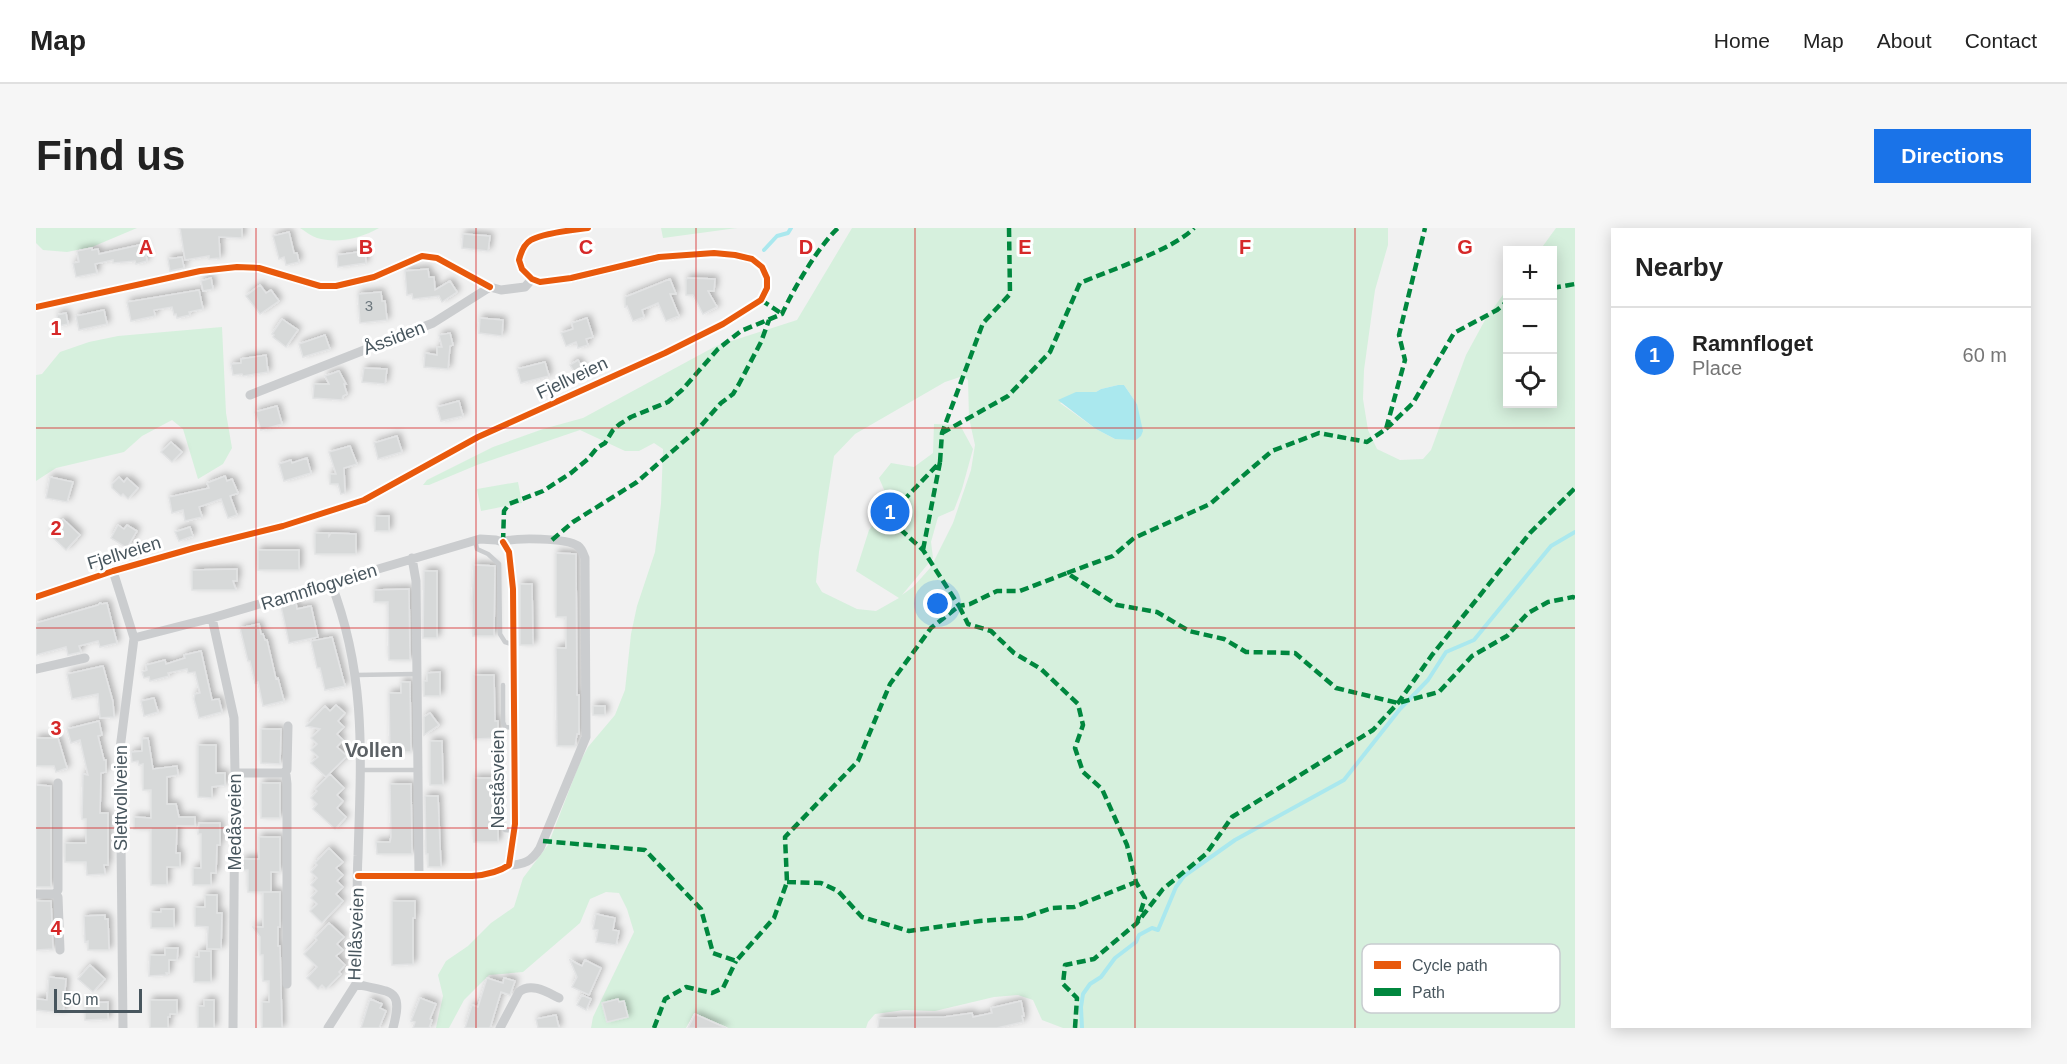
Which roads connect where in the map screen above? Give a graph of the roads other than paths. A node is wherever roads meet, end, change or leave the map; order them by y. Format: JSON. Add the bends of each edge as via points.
{"nodes":[{"id":1,"x":588,"y":228,"type":"edge"},
{"id":2,"x":532,"y":279,"type":"junction"},
{"id":3,"x":490,"y":287,"type":"junction"},
{"id":4,"x":36,"y":307,"type":"edge"},
{"id":5,"x":250,"y":394,"type":"dead end"},
{"id":6,"x":475,"y":540,"type":"junction"},
{"id":7,"x":503,"y":542,"type":"junction"},
{"id":8,"x":412,"y":558,"type":"junction"},
{"id":9,"x":113,"y":571,"type":"junction"},
{"id":10,"x":331,"y":583,"type":"junction"},
{"id":11,"x":36,"y":597,"type":"edge"},
{"id":12,"x":212,"y":618,"type":"junction"},
{"id":13,"x":134,"y":638,"type":"junction"},
{"id":14,"x":513,"y":645,"type":"junction"},
{"id":15,"x":85,"y":658,"type":"dead end"},
{"id":16,"x":36,"y":669,"type":"edge"},
{"id":17,"x":416,"y":674,"type":"junction"},
{"id":18,"x":356,"y":675,"type":"junction"},
{"id":19,"x":503,"y":685,"type":"dead end"},
{"id":20,"x":288,"y":726,"type":"dead end"},
{"id":21,"x":514,"y":728,"type":"junction"},
{"id":22,"x":418,"y":770,"type":"junction"},
{"id":23,"x":360,"y":771,"type":"junction"},
{"id":24,"x":235,"y":773,"type":"junction"},
{"id":25,"x":283,"y":773,"type":"junction"},
{"id":26,"x":58,"y":783,"type":"dead end"},
{"id":27,"x":503,"y":793,"type":"dead end"},
{"id":28,"x":514,"y":831,"type":"junction"},
{"id":29,"x":509,"y":865,"type":"junction"},
{"id":30,"x":358,"y":876,"type":"junction"},
{"id":31,"x":419,"y":876,"type":"junction"},
{"id":32,"x":36,"y":894,"type":"edge"},
{"id":33,"x":55,"y":894,"type":"junction"},
{"id":34,"x":60,"y":950,"type":"dead end"},
{"id":35,"x":287,"y":984,"type":"dead end"},
{"id":36,"x":356,"y":984,"type":"junction"},
{"id":37,"x":560,"y":998,"type":"dead end"},
{"id":38,"x":123,"y":1028,"type":"edge"},
{"id":39,"x":233,"y":1028,"type":"edge"},
{"id":40,"x":328,"y":1028,"type":"edge"},
{"id":41,"x":393,"y":1028,"type":"edge"},
{"id":42,"x":501,"y":1028,"type":"edge"}],
"edges":[{"from":1,"to":2,"type":"street","via":[[531,240],[522,249],[519,260]]},
{"from":2,"to":3,"type":"street","via":[[525,287]]},
{"from":2,"to":9,"type":"street","name":"Fjellveien","via":[[540,282],[571,278],[659,257],[714,253],[752,259],[762,267],[767,288],[761,300],[723,324],[478,437],[364,500]]},
{"from":3,"to":4,"type":"street","via":[[437,258],[422,256],[374,277],[336,286],[313,284],[260,268],[237,267]]},
{"from":3,"to":5,"type":"street","name":"Åssiden","via":[[433,323]]},
{"from":6,"to":7,"type":"street","name":"Ramnflogveien"},
{"from":6,"to":8,"type":"street","name":"Ramnflogveien"},
{"from":6,"to":14,"type":"lane","via":[[477,549],[499,564],[500,634]]},
{"from":7,"to":14,"type":"street","name":"Neståsveien","via":[[512,563]]},
{"from":7,"to":29,"type":"street","name":"Ramnflogveien","via":[[520,538],[574,543],[585,558],[586,737],[540,848],[528,862]]},
{"from":8,"to":10,"type":"street","name":"Ramnflogveien"},
{"from":8,"to":17,"type":"street","via":[[416,581]]},
{"from":9,"to":11,"type":"street","name":"Fjellveien"},
{"from":9,"to":13,"type":"street","name":"Slettvollveien"},
{"from":10,"to":12,"type":"street","name":"Ramnflogveien"},
{"from":10,"to":18,"type":"street","name":"Hellåsveien"},
{"from":12,"to":13,"type":"street","name":"Ramnflogveien"},
{"from":12,"to":24,"type":"street","name":"Medåsveien","via":[[234,718]]},
{"from":13,"to":38,"type":"street","name":"Slettvollveien","via":[[120,749]]},
{"from":14,"to":21,"type":"street","name":"Neståsveien"},
{"from":15,"to":16,"type":"street"},
{"from":17,"to":18,"type":"lane"},
{"from":17,"to":22,"type":"street"},
{"from":18,"to":23,"type":"street","name":"Hellåsveien"},
{"from":19,"to":21,"type":"lane","via":[[503,723]]},
{"from":20,"to":25,"type":"street","via":[[287,770]]},
{"from":21,"to":28,"type":"street","name":"Neståsveien"},
{"from":22,"to":23,"type":"lane"},
{"from":22,"to":31,"type":"street"},
{"from":23,"to":30,"type":"street","name":"Hellåsveien"},
{"from":24,"to":25,"type":"street"},
{"from":24,"to":39,"type":"street","name":"Medåsveien"},
{"from":25,"to":35,"type":"street","via":[[287,784]]},
{"from":26,"to":33,"type":"street"},
{"from":27,"to":28,"type":"lane","via":[[503,827]]},
{"from":28,"to":29,"type":"street","name":"Neståsveien"},
{"from":29,"to":31,"type":"street","via":[[481,875]]},
{"from":30,"to":31,"type":"street"},
{"from":30,"to":36,"type":"street","name":"Hellåsveien"},
{"from":32,"to":33,"type":"street"},
{"from":33,"to":34,"type":"street"},
{"from":36,"to":40,"type":"street","name":"Hellåsveien"},
{"from":36,"to":41,"type":"street","via":[[396,997]]},
{"from":37,"to":42,"type":"street","via":[[524,988]]}]}
